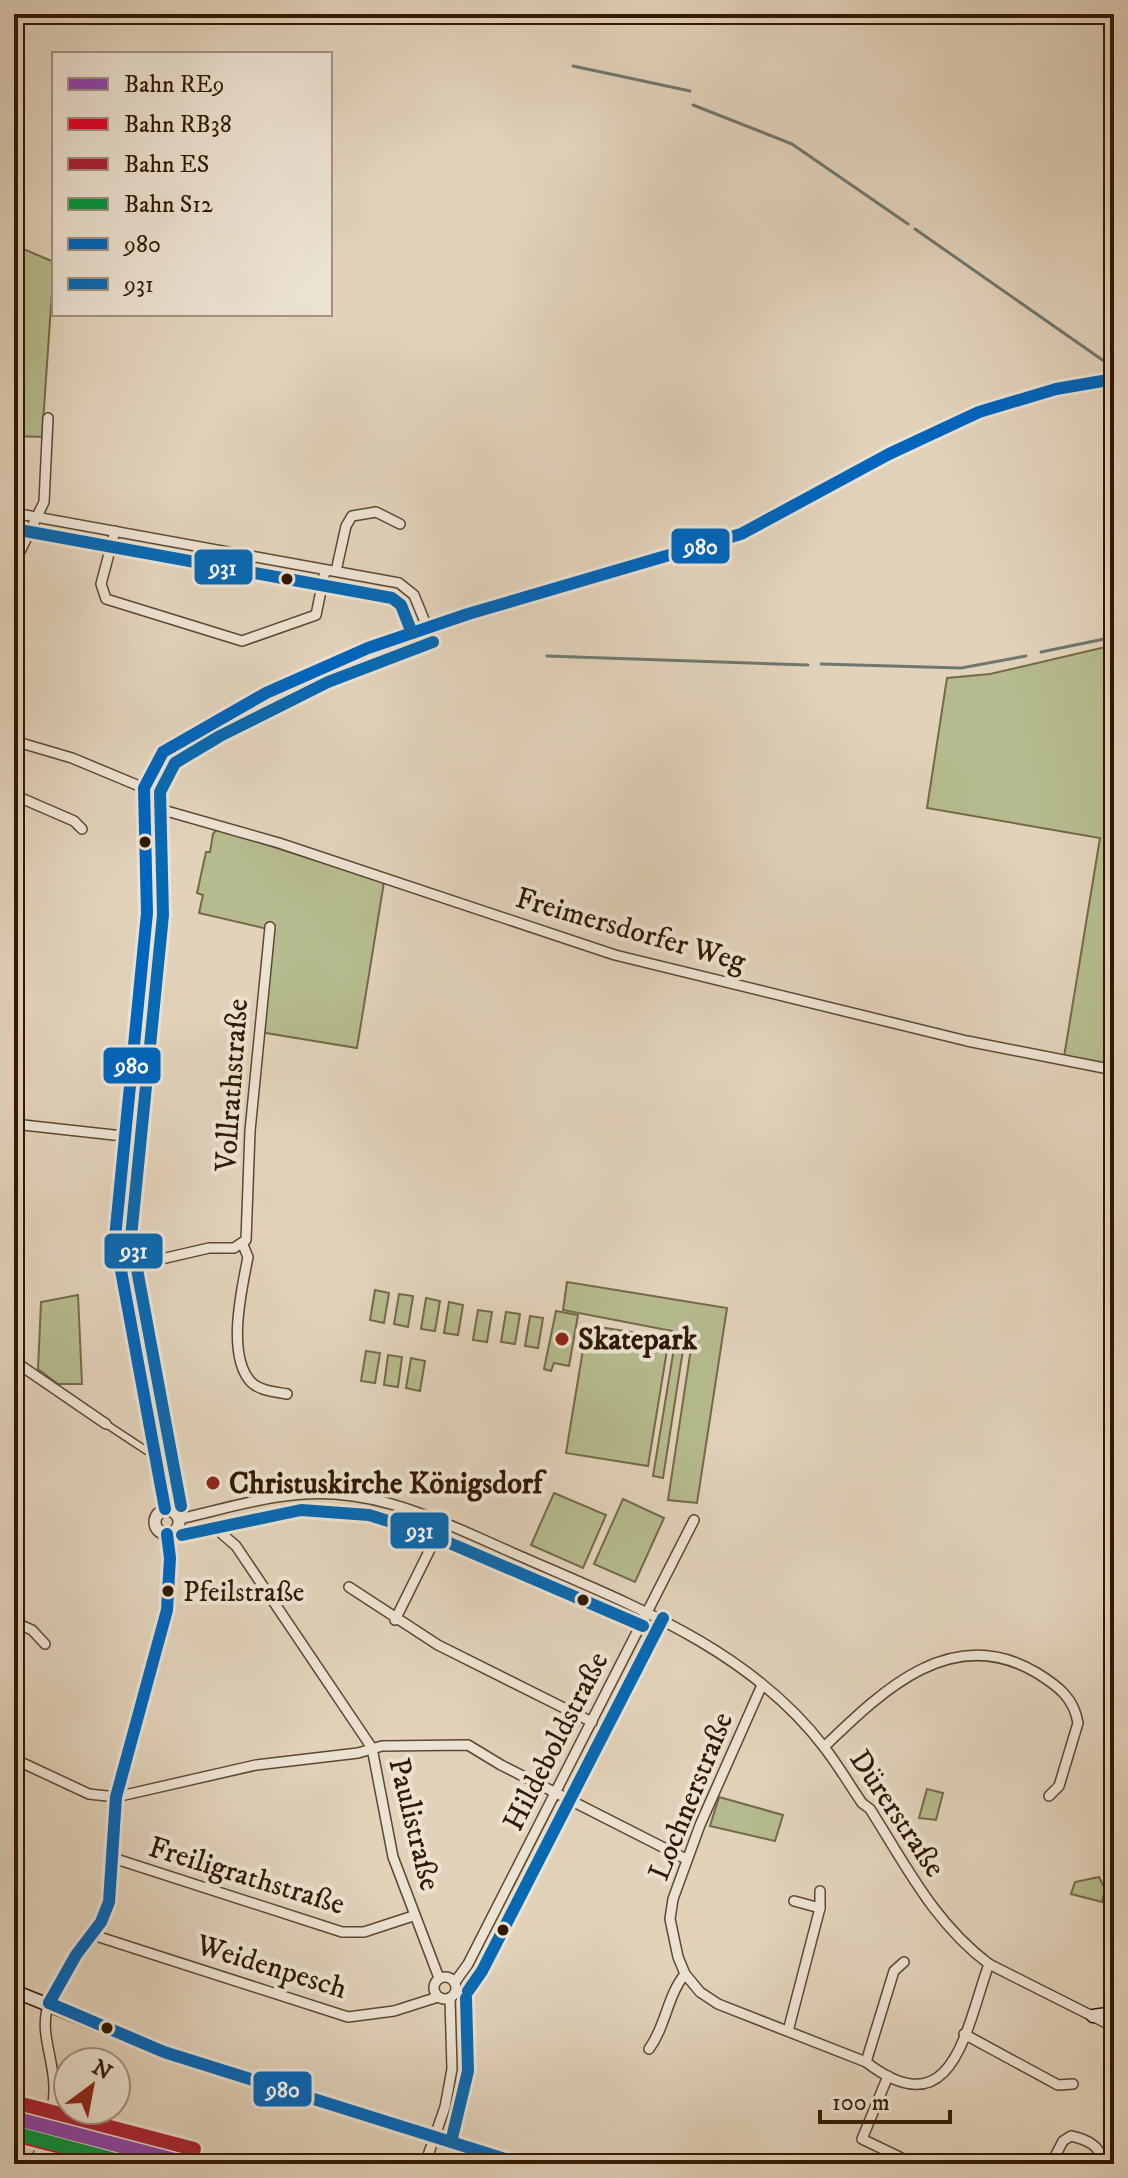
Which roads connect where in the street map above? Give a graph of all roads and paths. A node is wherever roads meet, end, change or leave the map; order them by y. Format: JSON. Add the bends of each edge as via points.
{"nodes":[{"id":1,"x":1114,"y":379,"type":"edge"},
{"id":2,"x":48,"y":418,"type":"dead end"},
{"id":3,"x":14,"y":513,"type":"edge"},
{"id":4,"x":38,"y":515,"type":"junction"},
{"id":5,"x":400,"y":524,"type":"dead end"},
{"id":6,"x":115,"y":531,"type":"junction"},
{"id":7,"x":14,"y":564,"type":"edge"},
{"id":8,"x":325,"y":571,"type":"junction"},
{"id":9,"x":336,"y":571,"type":"junction"},
{"id":10,"x":427,"y":627,"type":"junction"},
{"id":11,"x":14,"y":741,"type":"edge"},
{"id":12,"x":144,"y":788,"type":"junction"},
{"id":13,"x":14,"y":795,"type":"edge"},
{"id":14,"x":142,"y":804,"type":"junction"},
{"id":15,"x":82,"y":829,"type":"dead end"},
{"id":16,"x":270,"y":927,"type":"dead end"},
{"id":17,"x":1114,"y":1070,"type":"edge"},
{"id":18,"x":14,"y":1124,"type":"edge"},
{"id":19,"x":123,"y":1136,"type":"junction"},
{"id":20,"x":243,"y":1245,"type":"junction"},
{"id":21,"x":118,"y":1269,"type":"junction"},
{"id":22,"x":14,"y":1361,"type":"edge"},
{"id":23,"x":287,"y":1394,"type":"dead end"},
{"id":24,"x":106,"y":1424,"type":"joint"},
{"id":25,"x":154,"y":1452,"type":"junction"},
{"id":26,"x":165,"y":1509,"type":"junction"},
{"id":27,"x":179,"y":1519,"type":"junction"},
{"id":28,"x":694,"y":1520,"type":"dead end"},
{"id":29,"x":443,"y":1523,"type":"junction"},
{"id":30,"x":221,"y":1533,"type":"dead end"},
{"id":31,"x":167,"y":1534,"type":"junction"},
{"id":32,"x":349,"y":1587,"type":"dead end"},
{"id":33,"x":649,"y":1611,"type":"junction"},
{"id":34,"x":395,"y":1620,"type":"junction"},
{"id":35,"x":14,"y":1622,"type":"edge"},
{"id":36,"x":45,"y":1644,"type":"dead end"},
{"id":37,"x":762,"y":1685,"type":"junction"},
{"id":38,"x":592,"y":1722,"type":"junction"},
{"id":39,"x":824,"y":1747,"type":"junction"},
{"id":40,"x":372,"y":1748,"type":"junction"},
{"id":41,"x":14,"y":1759,"type":"edge"},
{"id":42,"x":556,"y":1793,"type":"junction"},
{"id":43,"x":1049,"y":1796,"type":"dead end"},
{"id":44,"x":116,"y":1797,"type":"junction"},
{"id":45,"x":113,"y":1858,"type":"junction"},
{"id":46,"x":686,"y":1859,"type":"junction"},
{"id":47,"x":820,"y":1891,"type":"dead end"},
{"id":48,"x":794,"y":1901,"type":"dead end"},
{"id":49,"x":820,"y":1908,"type":"junction"},
{"id":50,"x":413,"y":1916,"type":"junction"},
{"id":51,"x":93,"y":1935,"type":"junction"},
{"id":52,"x":904,"y":1962,"type":"dead end"},
{"id":53,"x":989,"y":1964,"type":"junction"},
{"id":54,"x":685,"y":1974,"type":"junction"},
{"id":55,"x":439,"y":1978,"type":"junction"},
{"id":56,"x":455,"y":1982,"type":"junction"},
{"id":57,"x":14,"y":1991,"type":"edge"},
{"id":58,"x":438,"y":1997,"type":"junction"},
{"id":59,"x":450,"y":1998,"type":"junction"},
{"id":60,"x":49,"y":2003,"type":"junction"},
{"id":61,"x":1114,"y":2013,"type":"edge"},
{"id":62,"x":1093,"y":2016,"type":"junction"},
{"id":63,"x":1114,"y":2027,"type":"edge"},
{"id":64,"x":788,"y":2031,"type":"junction"},
{"id":65,"x":964,"y":2034,"type":"junction"},
{"id":66,"x":649,"y":2049,"type":"dead end"},
{"id":67,"x":866,"y":2062,"type":"junction"},
{"id":68,"x":888,"y":2076,"type":"junction"},
{"id":69,"x":1073,"y":2084,"type":"dead end"},
{"id":70,"x":435,"y":2138,"type":"junction"},
{"id":71,"x":35,"y":2163,"type":"edge"},
{"id":72,"x":425,"y":2164,"type":"edge"},
{"id":73,"x":521,"y":2164,"type":"edge"},
{"id":74,"x":914,"y":2164,"type":"edge"},
{"id":75,"x":1051,"y":2164,"type":"edge"},
{"id":76,"x":1101,"y":2164,"type":"edge"}],
"edges":[{"from":1,"to":10,"type":"street","via":[[1056,389],[979,412],[741,534]]},
{"from":2,"to":4,"type":"street","via":[[44,502]]},
{"from":3,"to":4,"type":"street"},
{"from":4,"to":6,"type":"street"},
{"from":4,"to":7,"type":"street"},
{"from":5,"to":9,"type":"street","via":[[376,512],[352,516]]},
{"from":6,"to":8,"type":"street"},
{"from":6,"to":8,"type":"street","via":[[101,584],[106,599],[242,641],[312,618],[320,605]]},
{"from":8,"to":9,"type":"street"},
{"from":9,"to":10,"type":"street","via":[[406,587]]},
{"from":10,"to":12,"type":"street","via":[[322,667],[212,722],[163,752]]},
{"from":11,"to":12,"type":"street"},
{"from":12,"to":14,"type":"street"},
{"from":13,"to":15,"type":"street"},
{"from":14,"to":17,"type":"street","name":"Freimersdorfer Weg","via":[[279,843],[615,955],[980,1044]]},
{"from":14,"to":19,"type":"street","via":[[147,913]]},
{"from":16,"to":20,"type":"street","name":"Vollrathstraße"},
{"from":18,"to":19,"type":"street"},
{"from":19,"to":21,"type":"street","via":[[115,1213]]},
{"from":20,"to":21,"type":"street"},
{"from":20,"to":23,"type":"street","name":"Vollrathstraße","via":[[248,1257],[237,1336],[244,1367],[251,1382]]},
{"from":21,"to":25,"type":"street"},
{"from":22,"to":24,"type":"street"},
{"from":24,"to":25,"type":"street"},
{"from":25,"to":26,"type":"street"},
{"from":26,"to":27,"type":"street"},
{"from":26,"to":31,"type":"street","via":[[154,1520]]},
{"from":27,"to":29,"type":"street","via":[[319,1493],[372,1499]]},
{"from":27,"to":31,"type":"street","via":[[177,1530]]},
{"from":28,"to":33,"type":"street","name":"Hildeboldstraße"},
{"from":29,"to":33,"type":"street"},
{"from":29,"to":34,"type":"street"},
{"from":30,"to":40,"type":"street","name":"Paulistraße","via":[[236,1546]]},
{"from":31,"to":44,"type":"street","via":[[167,1610]]},
{"from":32,"to":34,"type":"street"},
{"from":33,"to":37,"type":"street","name":"Dürerstraße"},
{"from":33,"to":38,"type":"street","name":"Hildeboldstraße"},
{"from":34,"to":38,"type":"street"},
{"from":35,"to":36,"type":"street"},
{"from":37,"to":39,"type":"street","name":"Dürerstraße"},
{"from":37,"to":46,"type":"street","name":"Lochnerstraße"},
{"from":38,"to":42,"type":"street","name":"Hildeboldstraße"},
{"from":39,"to":43,"type":"street","via":[[917,1669],[963,1657],[1006,1660],[1051,1681],[1077,1714],[1059,1786]]},
{"from":39,"to":53,"type":"street","name":"Dürerstraße","via":[[945,1925]]},
{"from":40,"to":42,"type":"street","via":[[468,1745]]},
{"from":40,"to":44,"type":"street","via":[[256,1765]]},
{"from":40,"to":50,"type":"street","name":"Paulistraße","via":[[393,1857]]},
{"from":41,"to":44,"type":"street","via":[[89,1794]]},
{"from":42,"to":46,"type":"street"},
{"from":42,"to":56,"type":"street","name":"Hildeboldstraße"},
{"from":44,"to":45,"type":"street"},
{"from":45,"to":50,"type":"street","name":"Freiligrathstraße","via":[[342,1932],[364,1932]]},
{"from":45,"to":51,"type":"street","via":[[109,1902]]},
{"from":46,"to":54,"type":"street","name":"Lochnerstraße","via":[[670,1919]]},
{"from":47,"to":49,"type":"street"},
{"from":48,"to":49,"type":"street"},
{"from":49,"to":64,"type":"street"},
{"from":50,"to":55,"type":"street","name":"Paulistraße"},
{"from":51,"to":58,"type":"street","name":"Weidenpesch","via":[[348,2017],[394,2011]]},
{"from":51,"to":60,"type":"street"},
{"from":52,"to":67,"type":"street","via":[[894,1971]]},
{"from":53,"to":62,"type":"street","name":"Dürerstraße"},
{"from":53,"to":65,"type":"street"},
{"from":54,"to":64,"type":"street","via":[[718,2004]]},
{"from":54,"to":66,"type":"street"},
{"from":55,"to":56,"type":"street"},
{"from":55,"to":58,"type":"street","name":"Paulistraße","via":[[433,1988]]},
{"from":56,"to":59,"type":"street"},
{"from":57,"to":60,"type":"main road"},
{"from":58,"to":59,"type":"street"},
{"from":59,"to":70,"type":"street","via":[[452,2069]]},
{"from":60,"to":70,"type":"main road","via":[[164,2052]]},
{"from":60,"to":71,"type":"street","via":[[43,2024],[52,2064],[53,2105]]},
{"from":61,"to":62,"type":"main road"},
{"from":62,"to":63,"type":"street","name":"Dürerstraße"},
{"from":64,"to":67,"type":"street"},
{"from":65,"to":68,"type":"street","via":[[950,2068],[930,2085]]},
{"from":65,"to":69,"type":"street","via":[[1058,2085]]},
{"from":67,"to":68,"type":"street"},
{"from":68,"to":74,"type":"street","via":[[862,2139]]},
{"from":70,"to":72,"type":"street"},
{"from":70,"to":73,"type":"main road"},
{"from":75,"to":76,"type":"street","via":[[1071,2136],[1098,2148]]}]}
